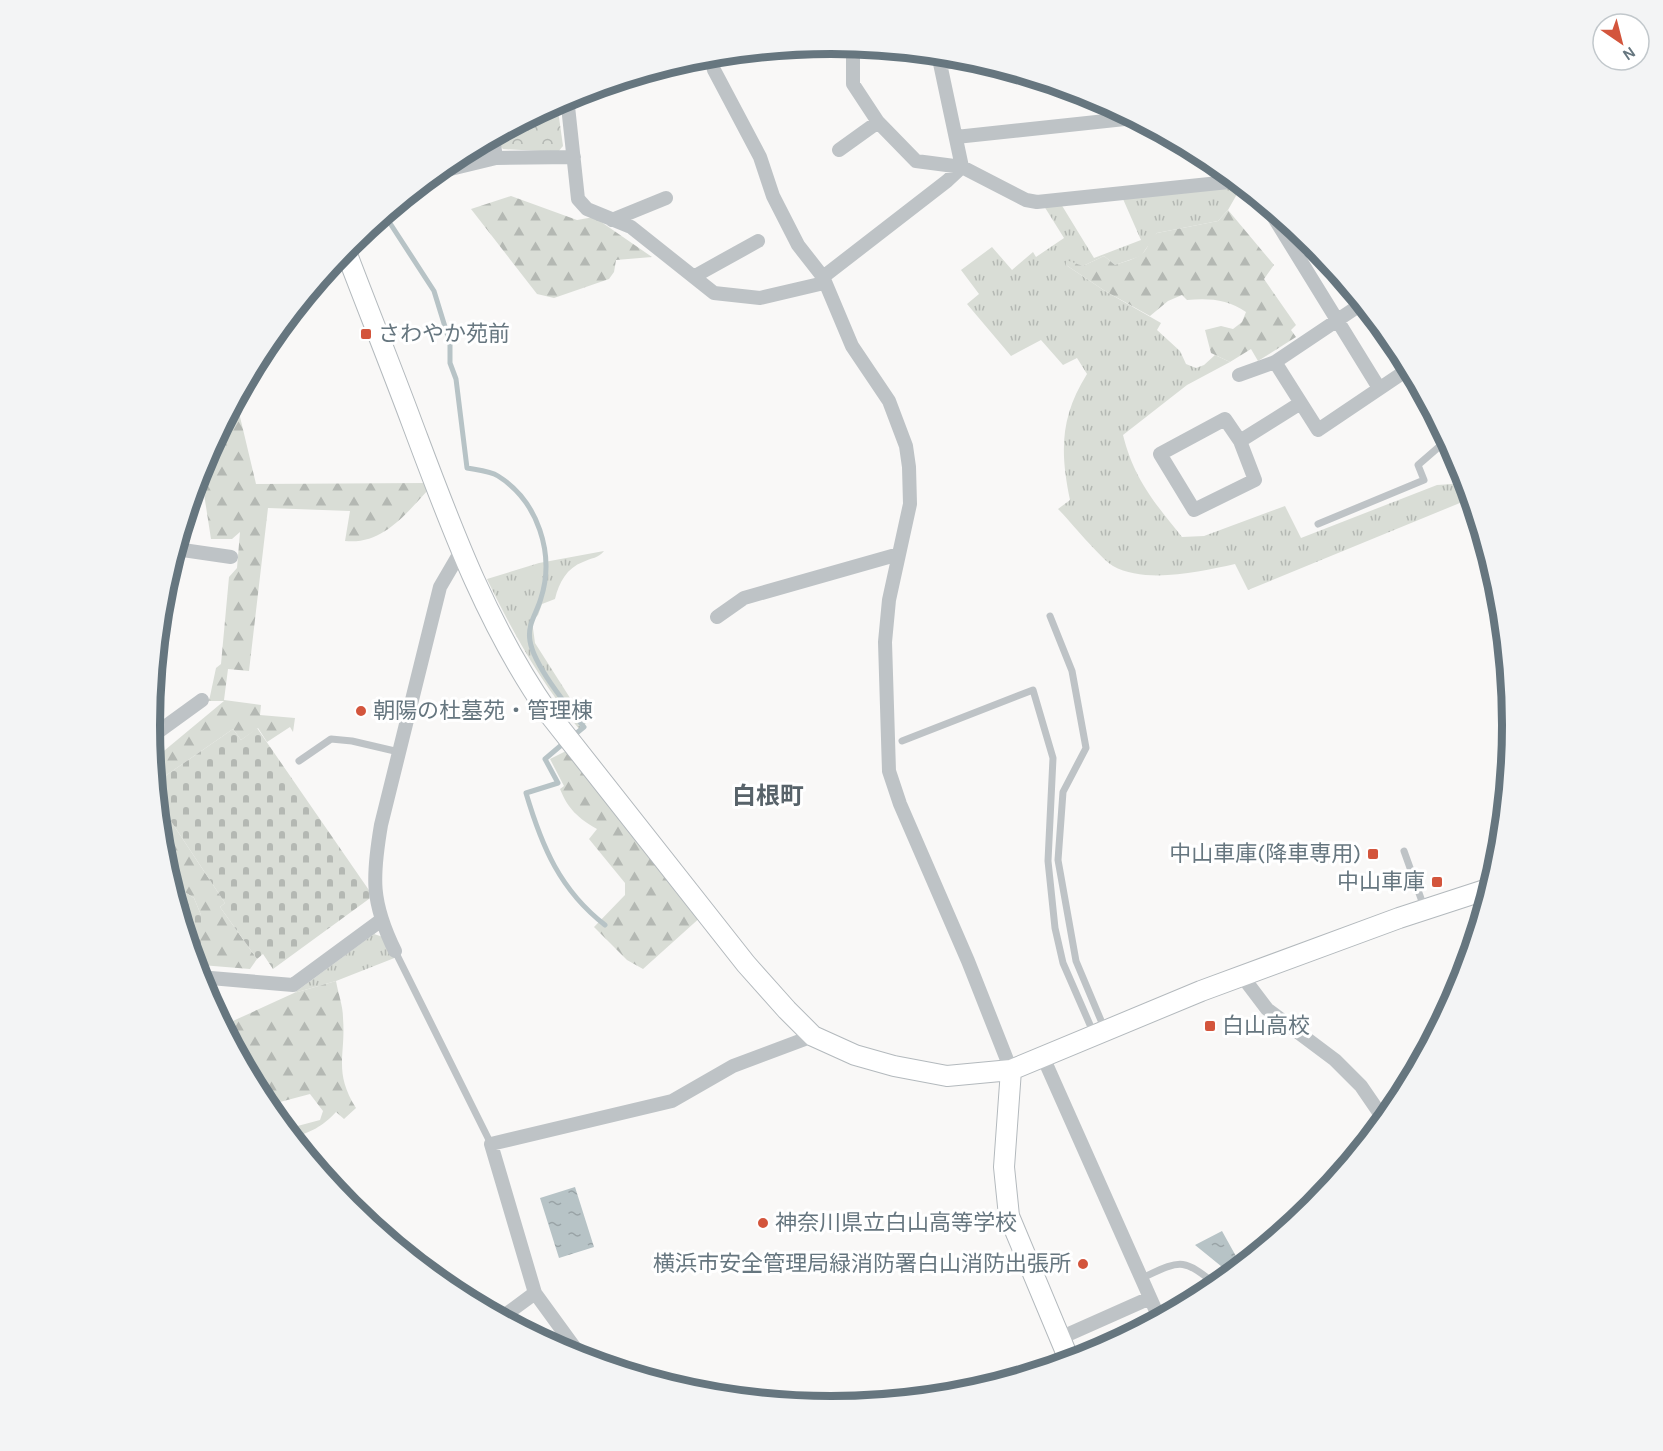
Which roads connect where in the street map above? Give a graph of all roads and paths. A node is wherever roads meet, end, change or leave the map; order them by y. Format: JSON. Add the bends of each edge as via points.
{"nodes":[{"id":1,"x":853,"y":54,"type":"edge"},
{"id":2,"x":940,"y":63,"type":"edge"},
{"id":3,"x":713,"y":65,"type":"edge"},
{"id":4,"x":568,"y":108,"type":"edge"},
{"id":5,"x":1120,"y":119,"type":"edge"},
{"id":6,"x":878,"y":122,"type":"junction"},
{"id":7,"x":956,"y":137,"type":"junction"},
{"id":8,"x":494,"y":145,"type":"edge"},
{"id":9,"x":839,"y":150,"type":"dead end"},
{"id":10,"x":574,"y":157,"type":"junction"},
{"id":11,"x":496,"y":158,"type":"junction"},
{"id":12,"x":458,"y":167,"type":"edge"},
{"id":13,"x":962,"y":167,"type":"junction"},
{"id":14,"x":1226,"y":182,"type":"edge"},
{"id":15,"x":666,"y":198,"type":"dead end"},
{"id":16,"x":612,"y":220,"type":"junction"},
{"id":17,"x":1279,"y":226,"type":"edge"},
{"id":18,"x":758,"y":241,"type":"dead end"},
{"id":19,"x":1302,"y":247,"type":"edge"},
{"id":20,"x":1295,"y":251,"type":"junction"},
{"id":21,"x":349,"y":259,"type":"edge"},
{"id":22,"x":695,"y":276,"type":"junction"},
{"id":23,"x":823,"y":280,"type":"junction"},
{"id":24,"x":1356,"y":307,"type":"edge"},
{"id":25,"x":1338,"y":319,"type":"junction"},
{"id":26,"x":1275,"y":362,"type":"junction"},
{"id":27,"x":1403,"y":373,"type":"edge"},
{"id":28,"x":1239,"y":375,"type":"dead end"},
{"id":29,"x":1380,"y":388,"type":"junction"},
{"id":30,"x":1299,"y":404,"type":"junction"},
{"id":31,"x":1240,"y":441,"type":"junction"},
{"id":32,"x":1441,"y":445,"type":"edge"},
{"id":33,"x":1318,"y":524,"type":"dead end"},
{"id":34,"x":184,"y":550,"type":"edge"},
{"id":35,"x":461,"y":551,"type":"junction"},
{"id":36,"x":899,"y":554,"type":"junction"},
{"id":37,"x":231,"y":557,"type":"dead end"},
{"id":38,"x":1050,"y":616,"type":"dead end"},
{"id":39,"x":717,"y":617,"type":"dead end"},
{"id":40,"x":202,"y":700,"type":"dead end"},
{"id":41,"x":160,"y":730,"type":"edge"},
{"id":42,"x":902,"y":741,"type":"dead end"},
{"id":43,"x":399,"y":752,"type":"junction"},
{"id":44,"x":299,"y":761,"type":"dead end"},
{"id":45,"x":1404,"y":851,"type":"dead end"},
{"id":46,"x":1482,"y":891,"type":"edge"},
{"id":47,"x":1425,"y":909,"type":"junction"},
{"id":48,"x":381,"y":921,"type":"junction"},
{"id":49,"x":395,"y":951,"type":"joint"},
{"id":50,"x":1242,"y":976,"type":"junction"},
{"id":51,"x":209,"y":978,"type":"edge"},
{"id":52,"x":1101,"y":1034,"type":"junction"},
{"id":53,"x":813,"y":1036,"type":"junction"},
{"id":54,"x":1043,"y":1057,"type":"junction"},
{"id":55,"x":1011,"y":1070,"type":"junction"},
{"id":56,"x":1379,"y":1114,"type":"edge"},
{"id":57,"x":491,"y":1144,"type":"junction"},
{"id":58,"x":1142,"y":1278,"type":"junction"},
{"id":59,"x":1210,"y":1280,"type":"edge"},
{"id":60,"x":535,"y":1293,"type":"junction"},
{"id":61,"x":1150,"y":1298,"type":"junction"},
{"id":62,"x":508,"y":1313,"type":"edge"},
{"id":63,"x":1157,"y":1313,"type":"edge"},
{"id":64,"x":1060,"y":1338,"type":"junction"},
{"id":65,"x":573,"y":1345,"type":"edge"},
{"id":66,"x":1067,"y":1354,"type":"edge"}],
"edges":[{"from":1,"to":6,"type":"street","via":[[854,84]]},
{"from":2,"to":7,"type":"street"},
{"from":3,"to":23,"type":"street","via":[[760,157],[773,196],[798,245]]},
{"from":4,"to":10,"type":"street"},
{"from":5,"to":7,"type":"street"},
{"from":6,"to":9,"type":"street"},
{"from":6,"to":13,"type":"street","via":[[916,161]]},
{"from":7,"to":13,"type":"street"},
{"from":8,"to":11,"type":"street"},
{"from":10,"to":11,"type":"street"},
{"from":10,"to":16,"type":"street","via":[[578,199],[587,209]]},
{"from":11,"to":12,"type":"street"},
{"from":13,"to":14,"type":"street","via":[[1037,202]]},
{"from":13,"to":23,"type":"street"},
{"from":15,"to":16,"type":"street"},
{"from":16,"to":22,"type":"street","via":[[631,227]]},
{"from":17,"to":20,"type":"street"},
{"from":18,"to":22,"type":"street"},
{"from":19,"to":20,"type":"street"},
{"from":20,"to":25,"type":"street"},
{"from":21,"to":35,"type":"street"},
{"from":22,"to":23,"type":"street","via":[[714,293],[746,298],[760,298]]},
{"from":23,"to":36,"type":"street","via":[[852,346],[889,401],[906,446],[910,504]]},
{"from":24,"to":25,"type":"street"},
{"from":25,"to":26,"type":"street"},
{"from":25,"to":29,"type":"street"},
{"from":26,"to":28,"type":"street"},
{"from":26,"to":30,"type":"street"},
{"from":27,"to":29,"type":"street"},
{"from":29,"to":30,"type":"street","via":[[1318,430]]},
{"from":30,"to":31,"type":"street"},
{"from":31,"to":31,"type":"street","via":[[1255,480],[1194,510],[1160,454],[1225,419]]},
{"from":32,"to":33,"type":"lane","via":[[1418,465],[1424,480]]},
{"from":34,"to":37,"type":"street"},
{"from":35,"to":43,"type":"street","via":[[440,587]]},
{"from":35,"to":53,"type":"street","via":[[502,639],[549,714],[746,964]]},
{"from":36,"to":39,"type":"street","via":[[744,598]]},
{"from":36,"to":55,"type":"street","via":[[885,642],[889,771]]},
{"from":38,"to":52,"type":"lane","via":[[1072,671],[1086,748],[1064,792],[1058,860],[1076,961]]},
{"from":40,"to":41,"type":"street"},
{"from":42,"to":52,"type":"lane","via":[[1033,690],[1053,758],[1048,861],[1055,927],[1063,963]]},
{"from":43,"to":44,"type":"lane","via":[[331,739]]},
{"from":43,"to":48,"type":"street","via":[[375,861]]},
{"from":45,"to":47,"type":"lane"},
{"from":46,"to":47,"type":"street"},
{"from":47,"to":50,"type":"street"},
{"from":48,"to":49,"type":"street"},
{"from":48,"to":51,"type":"street","via":[[293,985]]},
{"from":49,"to":57,"type":"lane"},
{"from":50,"to":52,"type":"street"},
{"from":50,"to":56,"type":"street","via":[[1267,1009],[1335,1060],[1360,1086]]},
{"from":52,"to":54,"type":"street"},
{"from":53,"to":55,"type":"street","via":[[855,1055],[947,1076]]},
{"from":53,"to":57,"type":"street","via":[[734,1066],[672,1101]]},
{"from":54,"to":55,"type":"street"},
{"from":54,"to":58,"type":"street"},
{"from":55,"to":64,"type":"street","via":[[1005,1195],[1009,1216]]},
{"from":57,"to":60,"type":"street"},
{"from":58,"to":59,"type":"lane","via":[[1173,1263],[1184,1263]]},
{"from":58,"to":61,"type":"street"},
{"from":60,"to":62,"type":"street"},
{"from":60,"to":65,"type":"street"},
{"from":61,"to":63,"type":"street"},
{"from":61,"to":64,"type":"street"},
{"from":64,"to":66,"type":"street"}]}
